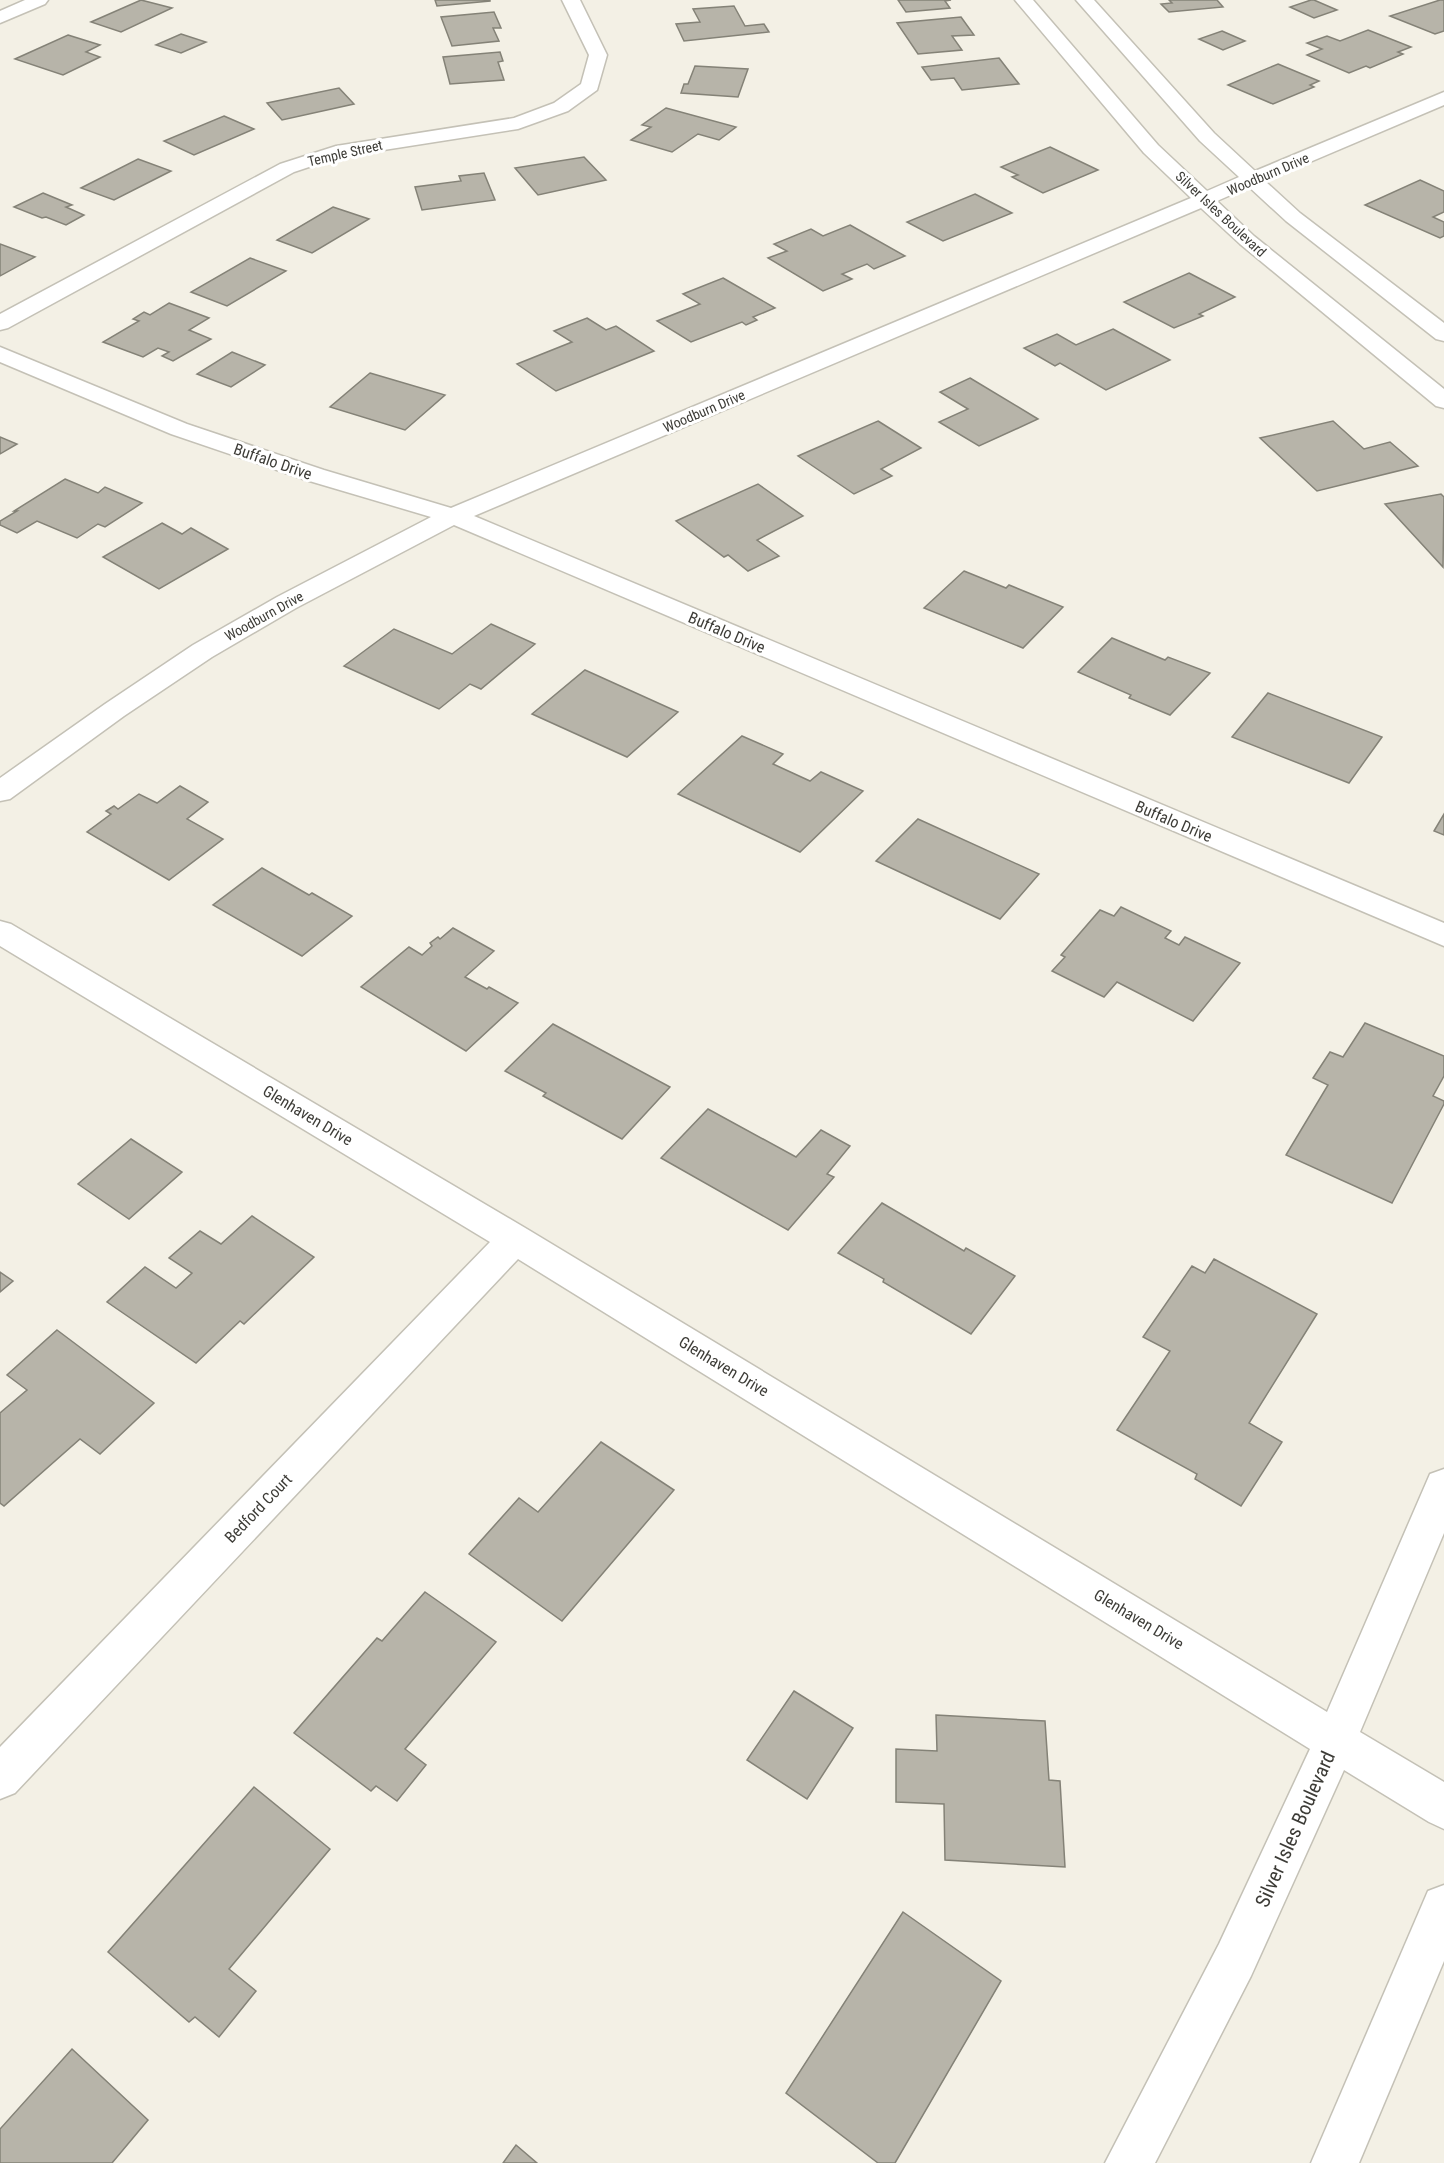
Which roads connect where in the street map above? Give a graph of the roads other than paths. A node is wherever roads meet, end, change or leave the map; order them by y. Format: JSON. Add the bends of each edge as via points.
{"nodes":[{"id":1,"x":39,"y":0,"type":"edge"},
{"id":2,"x":571,"y":0,"type":"edge"},
{"id":3,"x":1024,"y":0,"type":"edge"},
{"id":4,"x":1085,"y":0,"type":"edge"},
{"id":5,"x":0,"y":18,"type":"edge"},
{"id":6,"x":1444,"y":98,"type":"edge"},
{"id":7,"x":1254,"y":180,"type":"junction"},
{"id":8,"x":1205,"y":200,"type":"junction"},
{"id":9,"x":0,"y":322,"type":"edge"},
{"id":10,"x":1444,"y":334,"type":"edge"},
{"id":11,"x":0,"y":354,"type":"edge"},
{"id":12,"x":1444,"y":401,"type":"edge"},
{"id":13,"x":453,"y":516,"type":"junction"},
{"id":14,"x":0,"y":792,"type":"edge"},
{"id":15,"x":0,"y":932,"type":"edge"},
{"id":16,"x":1444,"y":935,"type":"edge"},
{"id":17,"x":515,"y":1239,"type":"junction"},
{"id":18,"x":1444,"y":1486,"type":"edge"},
{"id":19,"x":1335,"y":1740,"type":"junction"},
{"id":20,"x":0,"y":1778,"type":"edge"},
{"id":21,"x":1444,"y":1807,"type":"edge"},
{"id":22,"x":1444,"y":1906,"type":"edge"},
{"id":23,"x":1129,"y":2163,"type":"edge"},
{"id":24,"x":1335,"y":2163,"type":"edge"}],
"edges":[{"from":1,"to":5,"type":"street"},
{"from":2,"to":9,"type":"street","name":"Temple Street","via":[[598,56],[590,86],[561,107],[518,123],[336,152],[287,168]]},
{"from":3,"to":8,"type":"street","name":"Silver Isles Boulevard","via":[[1151,149]]},
{"from":4,"to":7,"type":"street","via":[[1207,137]]},
{"from":6,"to":7,"type":"street","name":"Woodburn Drive"},
{"from":7,"to":8,"type":"street","name":"Woodburn Drive"},
{"from":7,"to":10,"type":"street","via":[[1293,217]]},
{"from":8,"to":12,"type":"street","name":"Silver Isles Boulevard","via":[[1247,240]]},
{"from":8,"to":13,"type":"street","name":"Woodburn Drive"},
{"from":11,"to":13,"type":"street","name":"Buffalo Drive","via":[[179,429]]},
{"from":13,"to":14,"type":"street","name":"Woodburn Drive","via":[[231,633]]},
{"from":13,"to":16,"type":"street","name":"Buffalo Drive"},
{"from":15,"to":17,"type":"street","name":"Glenhaven Drive"},
{"from":17,"to":19,"type":"street","name":"Glenhaven Drive"},
{"from":17,"to":20,"type":"street","name":"Bedford Court"},
{"from":18,"to":19,"type":"street","name":"Silver Isles Boulevard"},
{"from":19,"to":21,"type":"street","name":"Glenhaven Drive"},
{"from":19,"to":23,"type":"street","name":"Silver Isles Boulevard","via":[[1235,1960]]},
{"from":22,"to":24,"type":"street"}]}
